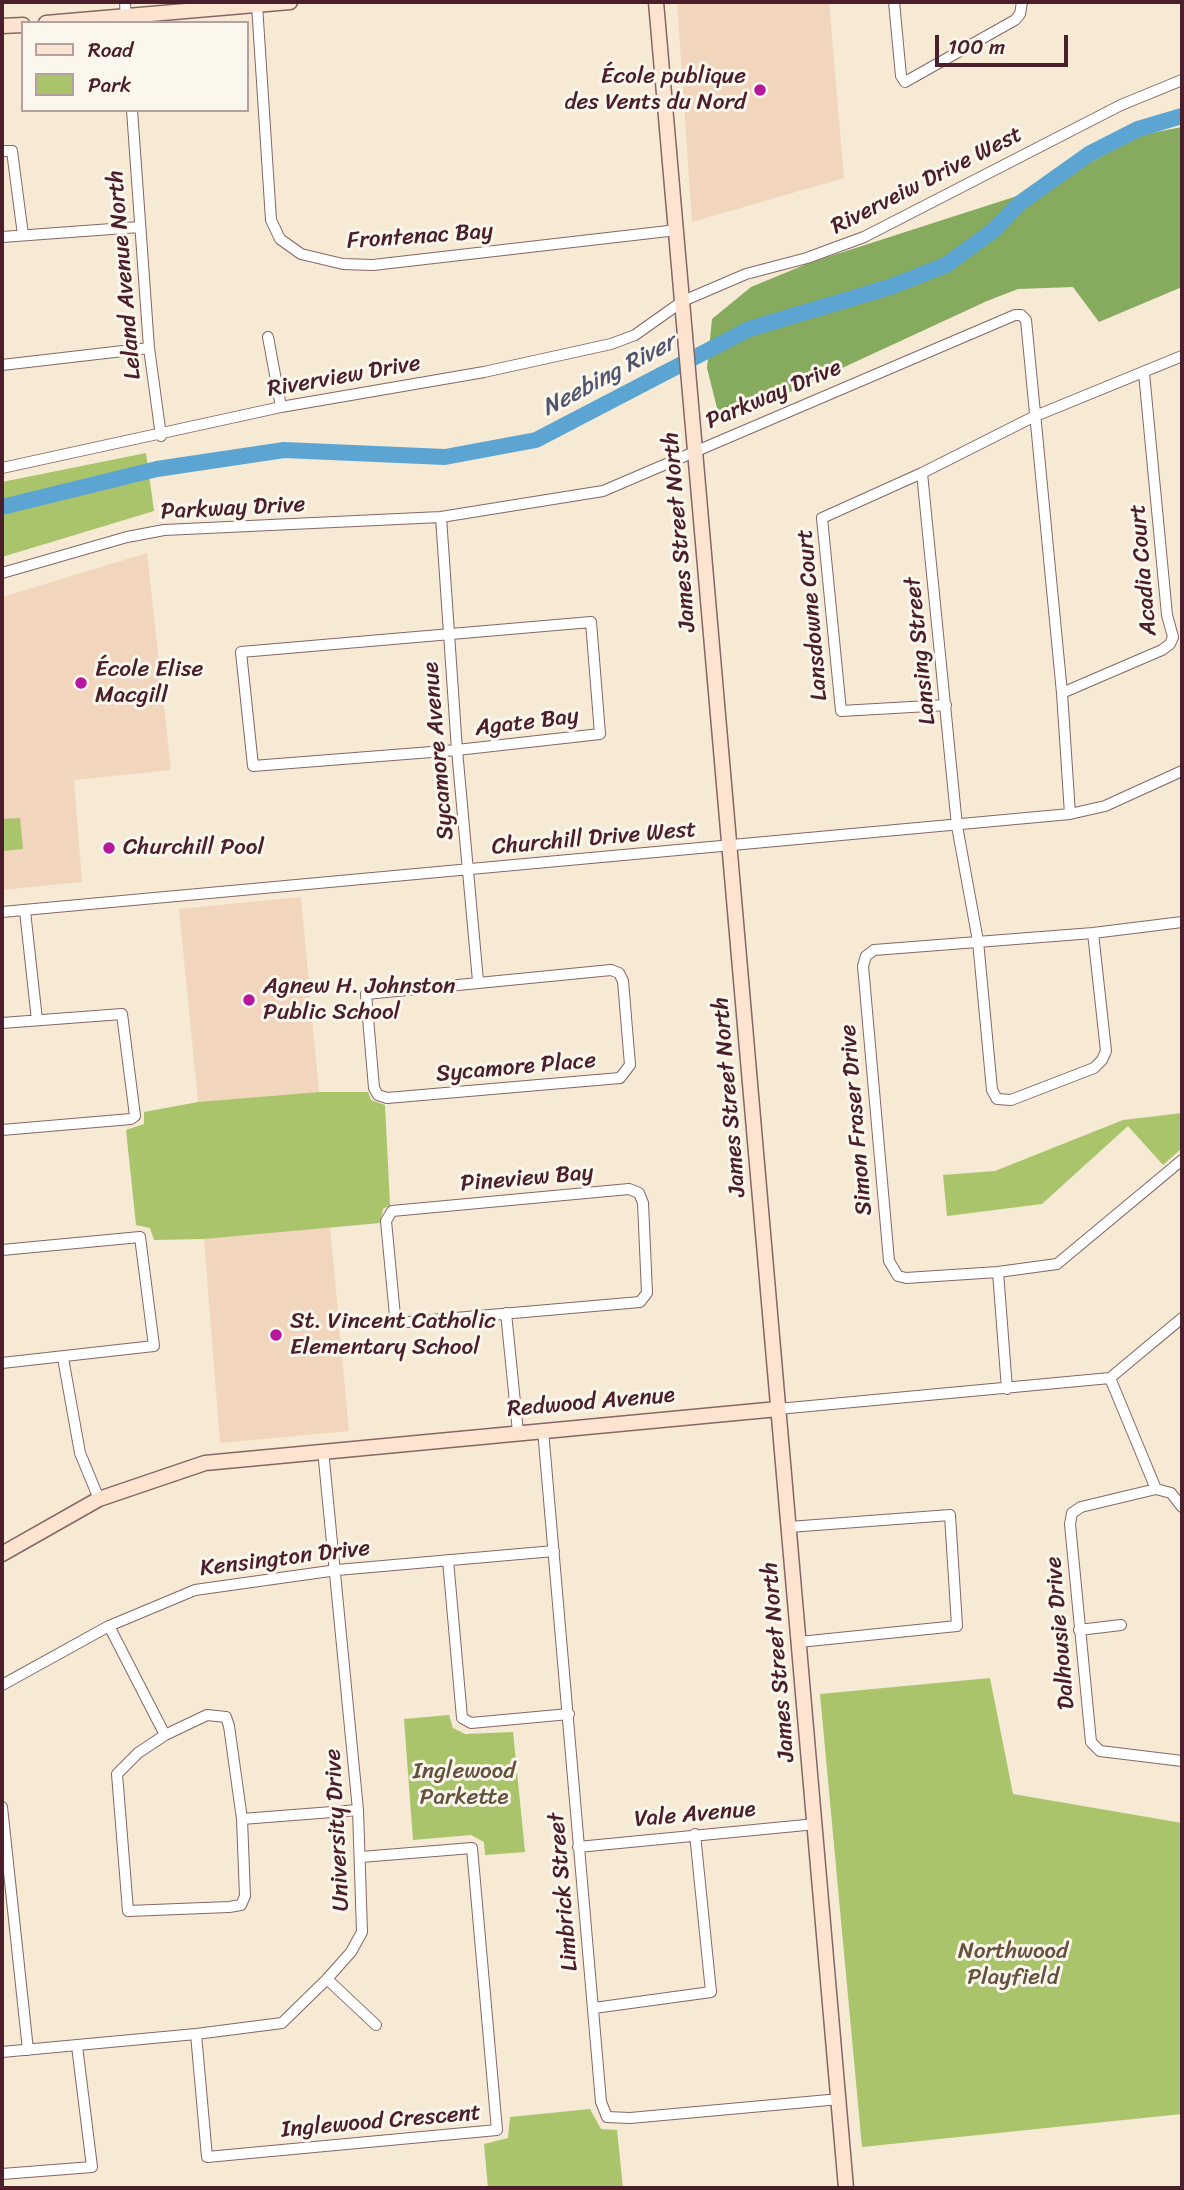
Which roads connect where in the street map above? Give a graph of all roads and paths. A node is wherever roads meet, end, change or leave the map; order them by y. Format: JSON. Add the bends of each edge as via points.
{"nodes":[{"id":1,"x":290,"y":2,"type":"edge"},
{"id":2,"x":656,"y":2,"type":"edge"},
{"id":3,"x":894,"y":2,"type":"edge"},
{"id":4,"x":1022,"y":2,"type":"edge"},
{"id":5,"x":257,"y":5,"type":"junction"},
{"id":6,"x":126,"y":14,"type":"edge"},
{"id":7,"x":64,"y":21,"type":"edge"},
{"id":8,"x":21,"y":24,"type":"edge"},
{"id":9,"x":2,"y":26,"type":"edge"},
{"id":10,"x":1182,"y":80,"type":"edge"},
{"id":11,"x":132,"y":112,"type":"edge"},
{"id":12,"x":2,"y":151,"type":"edge"},
{"id":13,"x":139,"y":227,"type":"junction"},
{"id":14,"x":677,"y":230,"type":"junction"},
{"id":15,"x":23,"y":235,"type":"junction"},
{"id":16,"x":2,"y":237,"type":"edge"},
{"id":17,"x":683,"y":301,"type":"junction"},
{"id":18,"x":268,"y":337,"type":"dead end"},
{"id":19,"x":149,"y":348,"type":"junction"},
{"id":20,"x":1182,"y":356,"type":"edge"},
{"id":21,"x":2,"y":365,"type":"edge"},
{"id":22,"x":1144,"y":373,"type":"junction"},
{"id":23,"x":281,"y":407,"type":"junction"},
{"id":24,"x":1033,"y":417,"type":"junction"},
{"id":25,"x":161,"y":436,"type":"junction"},
{"id":26,"x":695,"y":450,"type":"junction"},
{"id":27,"x":2,"y":468,"type":"edge"},
{"id":28,"x":922,"y":472,"type":"junction"},
{"id":29,"x":441,"y":517,"type":"junction"},
{"id":30,"x":2,"y":573,"type":"edge"},
{"id":31,"x":450,"y":635,"type":"junction"},
{"id":32,"x":1062,"y":693,"type":"junction"},
{"id":33,"x":946,"y":705,"type":"junction"},
{"id":34,"x":457,"y":750,"type":"junction"},
{"id":35,"x":1182,"y":771,"type":"edge"},
{"id":36,"x":1070,"y":814,"type":"junction"},
{"id":37,"x":957,"y":827,"type":"junction"},
{"id":38,"x":732,"y":846,"type":"junction"},
{"id":39,"x":468,"y":869,"type":"junction"},
{"id":40,"x":25,"y":911,"type":"junction"},
{"id":41,"x":2,"y":912,"type":"edge"},
{"id":42,"x":1182,"y":922,"type":"edge"},
{"id":43,"x":1093,"y":933,"type":"junction"},
{"id":44,"x":978,"y":941,"type":"junction"},
{"id":45,"x":478,"y":981,"type":"junction"},
{"id":46,"x":37,"y":1020,"type":"junction"},
{"id":47,"x":2,"y":1023,"type":"edge"},
{"id":48,"x":2,"y":1130,"type":"edge"},
{"id":49,"x":1182,"y":1160,"type":"edge"},
{"id":50,"x":2,"y":1250,"type":"edge"},
{"id":51,"x":998,"y":1272,"type":"junction"},
{"id":52,"x":506,"y":1313,"type":"junction"},
{"id":53,"x":1180,"y":1323,"type":"edge"},
{"id":54,"x":63,"y":1358,"type":"junction"},
{"id":55,"x":2,"y":1363,"type":"edge"},
{"id":56,"x":1110,"y":1378,"type":"junction"},
{"id":57,"x":1007,"y":1389,"type":"junction"},
{"id":58,"x":779,"y":1409,"type":"junction"},
{"id":59,"x":542,"y":1430,"type":"junction"},
{"id":60,"x":518,"y":1432,"type":"junction"},
{"id":61,"x":323,"y":1450,"type":"junction"},
{"id":62,"x":1156,"y":1489,"type":"junction"},
{"id":63,"x":99,"y":1499,"type":"junction"},
{"id":64,"x":1182,"y":1507,"type":"edge"},
{"id":65,"x":789,"y":1527,"type":"junction"},
{"id":66,"x":554,"y":1551,"type":"junction"},
{"id":67,"x":2,"y":1554,"type":"edge"},
{"id":68,"x":448,"y":1560,"type":"junction"},
{"id":69,"x":337,"y":1570,"type":"junction"},
{"id":70,"x":1121,"y":1625,"type":"dead end"},
{"id":71,"x":110,"y":1626,"type":"junction"},
{"id":72,"x":1079,"y":1630,"type":"junction"},
{"id":73,"x":799,"y":1642,"type":"junction"},
{"id":74,"x":2,"y":1685,"type":"edge"},
{"id":75,"x":569,"y":1714,"type":"junction"},
{"id":76,"x":165,"y":1735,"type":"junction"},
{"id":77,"x":1182,"y":1761,"type":"edge"},
{"id":78,"x":2,"y":1807,"type":"edge"},
{"id":79,"x":358,"y":1810,"type":"junction"},
{"id":80,"x":242,"y":1819,"type":"junction"},
{"id":81,"x":816,"y":1824,"type":"junction"},
{"id":82,"x":695,"y":1834,"type":"junction"},
{"id":83,"x":578,"y":1847,"type":"junction"},
{"id":84,"x":361,"y":1857,"type":"junction"},
{"id":85,"x":14,"y":1925,"type":"junction"},
{"id":86,"x":2,"y":1926,"type":"edge"},
{"id":87,"x":327,"y":1979,"type":"junction"},
{"id":88,"x":594,"y":2008,"type":"junction"},
{"id":89,"x":376,"y":2025,"type":"dead end"},
{"id":90,"x":196,"y":2034,"type":"junction"},
{"id":91,"x":77,"y":2046,"type":"junction"},
{"id":92,"x":28,"y":2050,"type":"junction"},
{"id":93,"x":2,"y":2052,"type":"edge"},
{"id":94,"x":840,"y":2099,"type":"junction"},
{"id":95,"x":2,"y":2174,"type":"edge"},
{"id":96,"x":846,"y":2188,"type":"edge"}],
"edges":[{"from":1,"to":5,"type":"street"},
{"from":2,"to":14,"type":"street","name":"James Street North"},
{"from":3,"to":4,"type":"street","via":[[905,82],[1015,20]]},
{"from":5,"to":6,"type":"street"},
{"from":5,"to":14,"type":"street","name":"Frontenac Bay","via":[[271,220],[280,239],[301,254],[343,264],[373,265]]},
{"from":6,"to":7,"type":"street"},
{"from":8,"to":9,"type":"street"},
{"from":10,"to":17,"type":"street","name":"Riverveiw Drive West","via":[[1121,105],[864,237],[746,274]]},
{"from":11,"to":13,"type":"street","name":"Leland Avenue North"},
{"from":12,"to":15,"type":"street","via":[[12,151]]},
{"from":13,"to":15,"type":"street"},
{"from":13,"to":19,"type":"street","name":"Leland Avenue North"},
{"from":14,"to":17,"type":"street","name":"James Street North"},
{"from":15,"to":16,"type":"street"},
{"from":17,"to":23,"type":"street","name":"Riverview Drive","via":[[635,335],[585,352]]},
{"from":17,"to":26,"type":"street","name":"James Street North"},
{"from":18,"to":23,"type":"street"},
{"from":19,"to":21,"type":"street"},
{"from":19,"to":25,"type":"street","name":"Leland Avenue North"},
{"from":20,"to":22,"type":"street","name":"Lansdowne Court"},
{"from":22,"to":24,"type":"street","name":"Lansdowne Court"},
{"from":22,"to":32,"type":"street","name":"Acadia Court","via":[[1167,615],[1173,637],[1162,650]]},
{"from":23,"to":25,"type":"street","name":"Riverview Drive"},
{"from":24,"to":26,"type":"street","name":"Parkway Drive","via":[[1026,320],[1015,315]]},
{"from":24,"to":28,"type":"street","name":"Lansdowne Court"},
{"from":24,"to":32,"type":"street","name":"Parkway Drive"},
{"from":25,"to":27,"type":"street","name":"Riverview Drive"},
{"from":26,"to":29,"type":"street","name":"Parkway Drive","via":[[603,491]]},
{"from":26,"to":38,"type":"street","name":"James Street North"},
{"from":28,"to":33,"type":"street","name":"Lansing Street"},
{"from":28,"to":33,"type":"street","name":"Lansdowne Court","via":[[822,518],[839,697],[841,711]]},
{"from":29,"to":30,"type":"street","name":"Parkway Drive","via":[[164,530]]},
{"from":29,"to":31,"type":"street","name":"Sycamore Avenue"},
{"from":31,"to":34,"type":"street","name":"Sycamore Avenue"},
{"from":31,"to":34,"type":"street","name":"Agate Bay","via":[[591,622],[600,734]]},
{"from":31,"to":34,"type":"street","via":[[241,652],[253,766]]},
{"from":32,"to":36,"type":"street","name":"Parkway Drive"},
{"from":33,"to":37,"type":"street","name":"Lansing Street"},
{"from":34,"to":39,"type":"street","name":"Sycamore Avenue"},
{"from":35,"to":36,"type":"street","name":"Churchill Drive West","via":[[1105,806]]},
{"from":36,"to":37,"type":"street","name":"Churchill Drive West"},
{"from":37,"to":38,"type":"street","name":"Churchill Drive West"},
{"from":37,"to":44,"type":"street","name":"Lansing Street"},
{"from":38,"to":39,"type":"street","name":"Churchill Drive West"},
{"from":38,"to":58,"type":"street","name":"James Street North"},
{"from":39,"to":40,"type":"street","name":"Churchill Drive West"},
{"from":39,"to":45,"type":"street","name":"Sycamore Avenue"},
{"from":40,"to":41,"type":"street","name":"Churchill Drive West"},
{"from":40,"to":46,"type":"street"},
{"from":42,"to":43,"type":"street","name":"Simon Fraser Drive"},
{"from":43,"to":44,"type":"street","name":"Simon Fraser Drive"},
{"from":43,"to":44,"type":"street","name":"Lansing Street","via":[[1105,1051],[1102,1060],[1091,1069],[1003,1101],[992,1090]]},
{"from":44,"to":51,"type":"street","name":"Simon Fraser Drive","via":[[874,950],[863,966],[891,1269],[906,1278]]},
{"from":45,"to":45,"type":"street","name":"Sycamore Place","via":[[366,993],[378,1095],[387,1098],[620,1078],[627,1073],[629,1053],[619,973]]},
{"from":46,"to":47,"type":"street"},
{"from":46,"to":48,"type":"street","via":[[122,1014],[135,1116]]},
{"from":49,"to":51,"type":"street","name":"Simon Fraser Drive","via":[[1065,1260]]},
{"from":50,"to":54,"type":"street","via":[[140,1237],[154,1346]]},
{"from":51,"to":57,"type":"street"},
{"from":52,"to":52,"type":"street","name":"Pineview Bay","via":[[645,1298],[639,1193],[629,1189],[399,1210],[387,1215],[399,1321]]},
{"from":52,"to":60,"type":"street"},
{"from":53,"to":56,"type":"street"},
{"from":54,"to":55,"type":"street"},
{"from":54,"to":63,"type":"street","via":[[80,1453]]},
{"from":56,"to":57,"type":"street","name":"Redwood Avenue"},
{"from":56,"to":62,"type":"street"},
{"from":57,"to":58,"type":"street","name":"Redwood Avenue"},
{"from":58,"to":59,"type":"street","name":"Redwood Avenue"},
{"from":58,"to":65,"type":"street","name":"James Street North"},
{"from":59,"to":60,"type":"street","name":"Redwood Avenue"},
{"from":59,"to":66,"type":"street","name":"Limbrick Street"},
{"from":60,"to":61,"type":"street","name":"Redwood Avenue"},
{"from":61,"to":63,"type":"street","name":"Redwood Avenue","via":[[205,1463]]},
{"from":61,"to":69,"type":"street","name":"University Drive"},
{"from":62,"to":64,"type":"street","via":[[1171,1493]]},
{"from":62,"to":72,"type":"street","name":"Dalhousie Drive","via":[[1080,1507],[1072,1513]]},
{"from":63,"to":67,"type":"street","name":"Redwood Avenue"},
{"from":65,"to":73,"type":"street","name":"James Street North"},
{"from":65,"to":73,"type":"street","via":[[950,1515],[957,1626]]},
{"from":66,"to":68,"type":"street","name":"Kensington Drive"},
{"from":66,"to":75,"type":"street","name":"Limbrick Street"},
{"from":68,"to":69,"type":"street","name":"Kensington Drive"},
{"from":68,"to":75,"type":"street","via":[[462,1718],[471,1723]]},
{"from":69,"to":71,"type":"street","name":"Kensington Drive","via":[[195,1590]]},
{"from":69,"to":79,"type":"street","name":"University Drive"},
{"from":70,"to":72,"type":"street"},
{"from":71,"to":74,"type":"street","name":"Kensington Drive"},
{"from":71,"to":76,"type":"street"},
{"from":72,"to":77,"type":"street","name":"Dalhousie Drive","via":[[1093,1746],[1100,1751]]},
{"from":73,"to":81,"type":"street","name":"James Street North"},
{"from":75,"to":83,"type":"street","name":"Limbrick Street"},
{"from":76,"to":80,"type":"street","via":[[207,1715],[226,1717]]},
{"from":76,"to":80,"type":"street","via":[[117,1774],[128,1912],[241,1905],[246,1896]]},
{"from":78,"to":85,"type":"street"},
{"from":79,"to":80,"type":"street"},
{"from":79,"to":84,"type":"street","name":"University Drive"},
{"from":81,"to":82,"type":"street","name":"Vale Avenue"},
{"from":81,"to":94,"type":"street","name":"James Street North"},
{"from":82,"to":83,"type":"street","name":"Vale Avenue"},
{"from":82,"to":88,"type":"street","via":[[711,1992]]},
{"from":83,"to":88,"type":"street","name":"Limbrick Street"},
{"from":84,"to":87,"type":"street","name":"University Drive","via":[[362,1932]]},
{"from":84,"to":90,"type":"street","name":"Inglewood Crescent","via":[[472,1848],[498,2130],[207,2157]]},
{"from":85,"to":86,"type":"street"},
{"from":85,"to":92,"type":"street"},
{"from":87,"to":89,"type":"street"},
{"from":87,"to":90,"type":"street","name":"University Drive","via":[[282,2023]]},
{"from":88,"to":94,"type":"street","name":"Limbrick Street","via":[[601,2102],[607,2117]]},
{"from":90,"to":91,"type":"street","name":"University Drive"},
{"from":91,"to":92,"type":"street","name":"University Drive"},
{"from":91,"to":95,"type":"street","via":[[92,2167]]},
{"from":92,"to":93,"type":"street","name":"University Drive"},
{"from":94,"to":96,"type":"street","name":"James Street North"}]}
